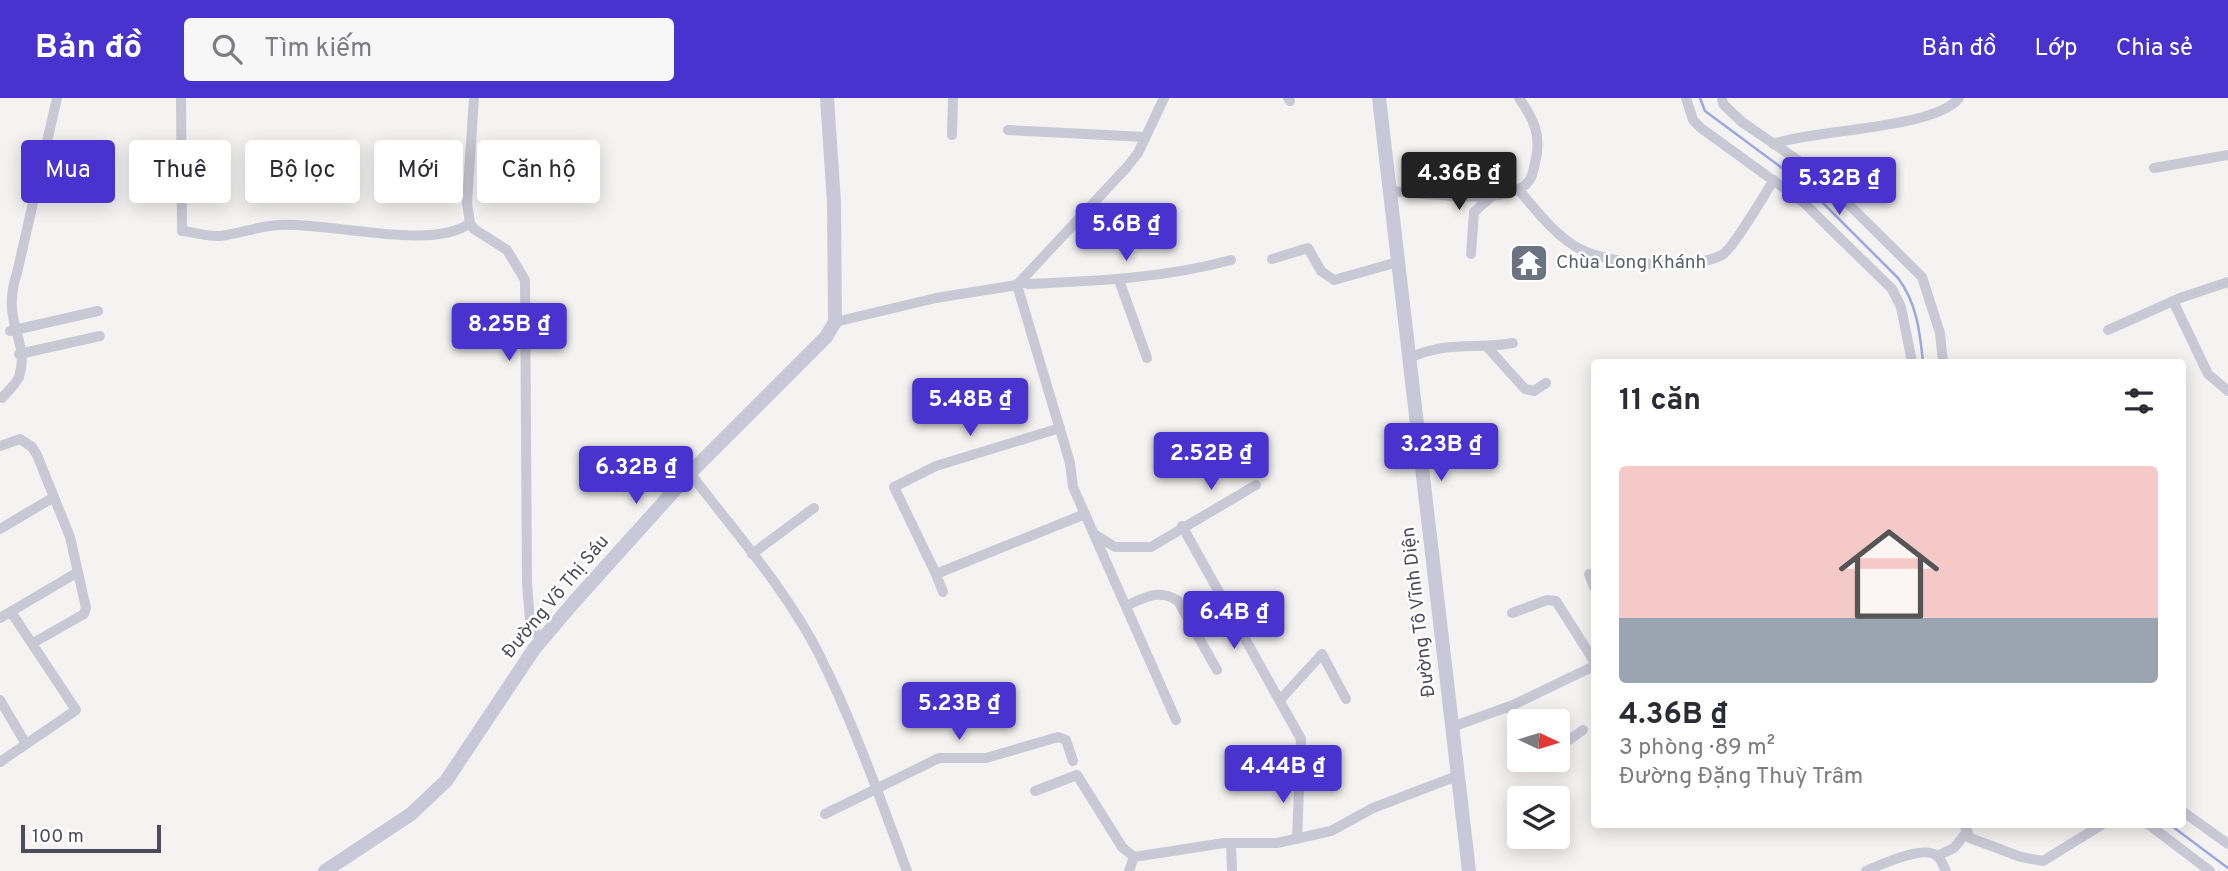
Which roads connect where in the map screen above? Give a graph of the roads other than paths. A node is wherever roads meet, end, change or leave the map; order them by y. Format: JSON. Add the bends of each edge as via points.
{"nodes":[{"id":1,"x":57,"y":98,"type":"edge"},
{"id":2,"x":181,"y":98,"type":"edge"},
{"id":3,"x":474,"y":98,"type":"edge"},
{"id":4,"x":827,"y":98,"type":"edge"},
{"id":5,"x":953,"y":98,"type":"edge"},
{"id":6,"x":1164,"y":98,"type":"edge"},
{"id":7,"x":1379,"y":98,"type":"edge"},
{"id":8,"x":1519,"y":98,"type":"edge"},
{"id":9,"x":1686,"y":98,"type":"edge"},
{"id":10,"x":1722,"y":98,"type":"edge"},
{"id":11,"x":1959,"y":98,"type":"edge"},
{"id":12,"x":1008,"y":130,"type":"dead end"},
{"id":13,"x":952,"y":135,"type":"dead end"},
{"id":14,"x":1145,"y":137,"type":"junction"},
{"id":15,"x":1773,"y":144,"type":"junction"},
{"id":16,"x":2228,"y":155,"type":"edge"},
{"id":17,"x":2154,"y":169,"type":"dead end"},
{"id":18,"x":1774,"y":180,"type":"junction"},
{"id":19,"x":1518,"y":189,"type":"junction"},
{"id":20,"x":1391,"y":191,"type":"junction"},
{"id":21,"x":1492,"y":196,"type":"junction"},
{"id":22,"x":470,"y":223,"type":"junction"},
{"id":23,"x":1471,"y":254,"type":"dead end"},
{"id":24,"x":1272,"y":259,"type":"dead end"},
{"id":25,"x":1231,"y":260,"type":"dead end"},
{"id":26,"x":1398,"y":262,"type":"junction"},
{"id":27,"x":1119,"y":280,"type":"junction"},
{"id":28,"x":2228,"y":282,"type":"edge"},
{"id":29,"x":1018,"y":284,"type":"junction"},
{"id":30,"x":2173,"y":301,"type":"junction"},
{"id":31,"x":98,"y":311,"type":"dead end"},
{"id":32,"x":835,"y":322,"type":"junction"},
{"id":33,"x":2108,"y":330,"type":"dead end"},
{"id":34,"x":10,"y":331,"type":"junction"},
{"id":35,"x":100,"y":336,"type":"dead end"},
{"id":36,"x":1513,"y":343,"type":"dead end"},
{"id":37,"x":1488,"y":348,"type":"junction"},
{"id":38,"x":19,"y":354,"type":"junction"},
{"id":39,"x":1409,"y":358,"type":"junction"},
{"id":40,"x":1147,"y":359,"type":"dead end"},
{"id":41,"x":1911,"y":359,"type":"edge"},
{"id":42,"x":1943,"y":359,"type":"edge"},
{"id":43,"x":1546,"y":383,"type":"dead end"},
{"id":44,"x":2228,"y":391,"type":"edge"},
{"id":45,"x":2,"y":398,"type":"dead end"},
{"id":46,"x":1060,"y":428,"type":"junction"},
{"id":47,"x":0,"y":446,"type":"edge"},
{"id":48,"x":690,"y":473,"type":"junction"},
{"id":49,"x":1256,"y":485,"type":"dead end"},
{"id":50,"x":54,"y":497,"type":"junction"},
{"id":51,"x":814,"y":508,"type":"dead end"},
{"id":52,"x":1085,"y":514,"type":"junction"},
{"id":53,"x":1182,"y":526,"type":"junction"},
{"id":54,"x":0,"y":529,"type":"edge"},
{"id":55,"x":1094,"y":534,"type":"junction"},
{"id":56,"x":752,"y":554,"type":"junction"},
{"id":57,"x":78,"y":572,"type":"junction"},
{"id":58,"x":1590,"y":574,"type":"dead end"},
{"id":59,"x":936,"y":575,"type":"junction"},
{"id":60,"x":1591,"y":577,"type":"edge"},
{"id":61,"x":943,"y":592,"type":"dead end"},
{"id":62,"x":1126,"y":606,"type":"junction"},
{"id":63,"x":11,"y":612,"type":"junction"},
{"id":64,"x":1512,"y":613,"type":"dead end"},
{"id":65,"x":0,"y":618,"type":"edge"},
{"id":66,"x":541,"y":641,"type":"junction"},
{"id":67,"x":33,"y":643,"type":"junction"},
{"id":68,"x":1591,"y":658,"type":"edge"},
{"id":69,"x":1591,"y":665,"type":"edge"},
{"id":70,"x":1217,"y":670,"type":"dead end"},
{"id":71,"x":1346,"y":699,"type":"dead end"},
{"id":72,"x":0,"y":700,"type":"edge"},
{"id":73,"x":1280,"y":700,"type":"junction"},
{"id":74,"x":1508,"y":707,"type":"joint"},
{"id":75,"x":1176,"y":720,"type":"dead end"},
{"id":76,"x":1452,"y":727,"type":"junction"},
{"id":77,"x":1583,"y":730,"type":"dead end"},
{"id":78,"x":1570,"y":739,"type":"edge"},
{"id":79,"x":26,"y":744,"type":"junction"},
{"id":80,"x":1073,"y":761,"type":"dead end"},
{"id":81,"x":0,"y":762,"type":"edge"},
{"id":82,"x":1457,"y":776,"type":"junction"},
{"id":83,"x":877,"y":788,"type":"junction"},
{"id":84,"x":1035,"y":791,"type":"dead end"},
{"id":85,"x":825,"y":814,"type":"dead end"},
{"id":86,"x":2186,"y":814,"type":"edge"},
{"id":87,"x":2097,"y":828,"type":"edge"},
{"id":88,"x":2153,"y":828,"type":"edge"},
{"id":89,"x":1965,"y":829,"type":"edge"},
{"id":90,"x":1297,"y":839,"type":"junction"},
{"id":91,"x":1231,"y":843,"type":"junction"},
{"id":92,"x":2228,"y":844,"type":"edge"},
{"id":93,"x":1937,"y":856,"type":"junction"},
{"id":94,"x":1134,"y":857,"type":"junction"},
{"id":95,"x":326,"y":871,"type":"edge"},
{"id":96,"x":907,"y":871,"type":"edge"},
{"id":97,"x":1129,"y":871,"type":"edge"},
{"id":98,"x":1232,"y":871,"type":"edge"},
{"id":99,"x":1469,"y":871,"type":"edge"},
{"id":100,"x":1866,"y":871,"type":"edge"},
{"id":101,"x":1946,"y":871,"type":"edge"},
{"id":102,"x":2210,"y":871,"type":"edge"}],
"edges":[{"from":1,"to":34,"type":"street","via":[[17,273],[6,292]]},
{"from":2,"to":22,"type":"street","via":[[182,231],[219,236],[280,224],[362,229],[388,236],[459,231]]},
{"from":3,"to":22,"type":"street","via":[[467,203]]},
{"from":4,"to":32,"type":"street"},
{"from":5,"to":13,"type":"street"},
{"from":6,"to":14,"type":"street"},
{"from":7,"to":20,"type":"street","name":"Đường Tô Vĩnh Diện"},
{"from":8,"to":19,"type":"street","via":[[1538,133],[1532,178]]},
{"from":9,"to":18,"type":"street","via":[[1693,120],[1701,128]]},
{"from":10,"to":15,"type":"street","via":[[1742,122]]},
{"from":11,"to":15,"type":"street","via":[[1948,108],[1880,128],[1832,131]]},
{"from":12,"to":14,"type":"street"},
{"from":14,"to":29,"type":"street","via":[[1127,167]]},
{"from":15,"to":42,"type":"street","via":[[1818,174],[1922,277],[1940,333]]},
{"from":16,"to":17,"type":"street"},
{"from":18,"to":19,"type":"street","via":[[1726,253],[1689,265],[1657,266],[1580,250]]},
{"from":18,"to":41,"type":"street","via":[[1803,202],[1892,289],[1901,307]]},
{"from":19,"to":21,"type":"street"},
{"from":20,"to":21,"type":"street"},
{"from":20,"to":26,"type":"street","name":"Đường Tô Vĩnh Diện"},
{"from":21,"to":23,"type":"street","via":[[1474,212]]},
{"from":22,"to":66,"type":"street","via":[[507,250],[525,280],[527,582],[530,622]]},
{"from":24,"to":26,"type":"street","via":[[1308,248],[1321,271],[1334,280]]},
{"from":25,"to":27,"type":"street"},
{"from":26,"to":39,"type":"street","name":"Đường Tô Vĩnh Diện"},
{"from":27,"to":29,"type":"street"},
{"from":27,"to":40,"type":"street"},
{"from":28,"to":30,"type":"street"},
{"from":29,"to":32,"type":"street"},
{"from":29,"to":46,"type":"street"},
{"from":30,"to":33,"type":"street"},
{"from":30,"to":44,"type":"street","via":[[2208,374]]},
{"from":31,"to":34,"type":"street"},
{"from":32,"to":48,"type":"street","name":"Đường Võ Thị Sáu","via":[[826,337]]},
{"from":34,"to":38,"type":"street"},
{"from":35,"to":38,"type":"street"},
{"from":36,"to":37,"type":"street"},
{"from":37,"to":39,"type":"street","via":[[1447,345]]},
{"from":37,"to":43,"type":"street","via":[[1525,389],[1534,391]]},
{"from":38,"to":45,"type":"street","via":[[19,378]]},
{"from":39,"to":76,"type":"street","name":"Đường Tô Vĩnh Diện"},
{"from":46,"to":52,"type":"street","via":[[1073,487]]},
{"from":46,"to":59,"type":"street","via":[[936,466],[894,487]]},
{"from":47,"to":50,"type":"street","via":[[14,439],[32,447]]},
{"from":48,"to":56,"type":"street"},
{"from":48,"to":66,"type":"street","name":"Đường Võ Thị Sáu"},
{"from":49,"to":53,"type":"street"},
{"from":50,"to":54,"type":"street"},
{"from":50,"to":57,"type":"street"},
{"from":51,"to":56,"type":"street"},
{"from":52,"to":55,"type":"street"},
{"from":52,"to":59,"type":"street"},
{"from":53,"to":55,"type":"street","via":[[1151,547],[1115,547]]},
{"from":53,"to":73,"type":"street"},
{"from":55,"to":62,"type":"street"},
{"from":56,"to":83,"type":"street","via":[[819,653]]},
{"from":57,"to":63,"type":"street"},
{"from":57,"to":67,"type":"street","via":[[84,614]]},
{"from":58,"to":60,"type":"street"},
{"from":59,"to":61,"type":"street"},
{"from":62,"to":70,"type":"street","via":[[1153,594],[1168,594],[1178,601]]},
{"from":62,"to":75,"type":"street"},
{"from":63,"to":65,"type":"street"},
{"from":63,"to":67,"type":"street"},
{"from":64,"to":68,"type":"street","via":[[1556,601]]},
{"from":66,"to":95,"type":"street","name":"Đường Võ Thị Sáu","via":[[446,781],[411,814]]},
{"from":67,"to":79,"type":"street","via":[[76,710]]},
{"from":69,"to":74,"type":"street"},
{"from":71,"to":73,"type":"street","via":[[1322,654]]},
{"from":72,"to":79,"type":"street"},
{"from":73,"to":90,"type":"street","via":[[1303,746]]},
{"from":74,"to":76,"type":"street"},
{"from":76,"to":82,"type":"street","name":"Đường Tô Vĩnh Diện"},
{"from":77,"to":78,"type":"street"},
{"from":79,"to":81,"type":"street"},
{"from":80,"to":83,"type":"street","via":[[1066,740],[1054,737],[986,758],[939,758]]},
{"from":82,"to":90,"type":"street","via":[[1373,808],[1331,831]]},
{"from":82,"to":99,"type":"street","name":"Đường Tô Vĩnh Diện"},
{"from":83,"to":85,"type":"street"},
{"from":83,"to":96,"type":"street"},
{"from":84,"to":94,"type":"street","via":[[1077,775],[1122,847]]},
{"from":86,"to":92,"type":"street"},
{"from":87,"to":89,"type":"street","via":[[2043,861],[1970,838]]},
{"from":88,"to":102,"type":"street"},
{"from":89,"to":93,"type":"street","via":[[1954,848]]},
{"from":90,"to":91,"type":"street"},
{"from":91,"to":94,"type":"street"},
{"from":91,"to":98,"type":"street"},
{"from":93,"to":100,"type":"street","via":[[1917,852]]},
{"from":93,"to":101,"type":"street"},
{"from":94,"to":97,"type":"street"}]}
